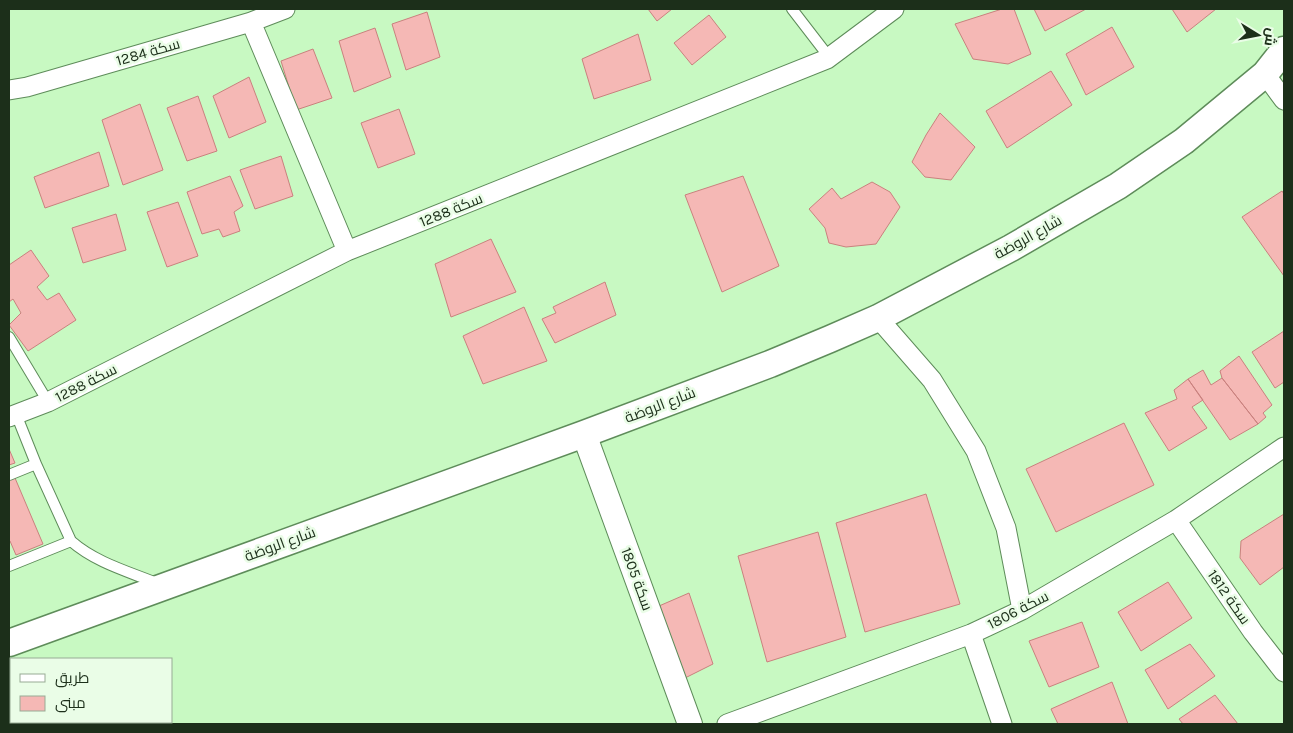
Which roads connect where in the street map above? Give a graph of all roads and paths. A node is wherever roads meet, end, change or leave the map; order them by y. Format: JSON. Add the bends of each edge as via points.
{"nodes":[{"id":1,"x":285,"y":9,"type":"edge"},
{"id":2,"x":792,"y":9,"type":"edge"},
{"id":3,"x":894,"y":9,"type":"edge"},
{"id":4,"x":251,"y":22,"type":"junction"},
{"id":5,"x":1284,"y":50,"type":"edge"},
{"id":6,"x":829,"y":57,"type":"junction"},
{"id":7,"x":1275,"y":69,"type":"edge"},
{"id":8,"x":9,"y":90,"type":"edge"},
{"id":9,"x":1284,"y":100,"type":"edge"},
{"id":10,"x":347,"y":251,"type":"junction"},
{"id":11,"x":878,"y":318,"type":"junction"},
{"id":12,"x":9,"y":337,"type":"edge"},
{"id":13,"x":48,"y":402,"type":"junction"},
{"id":14,"x":13,"y":415,"type":"edge"},
{"id":15,"x":584,"y":434,"type":"junction"},
{"id":16,"x":1284,"y":447,"type":"edge"},
{"id":17,"x":36,"y":464,"type":"junction"},
{"id":18,"x":9,"y":475,"type":"edge"},
{"id":19,"x":1176,"y":520,"type":"junction"},
{"id":20,"x":72,"y":541,"type":"junction"},
{"id":21,"x":9,"y":566,"type":"edge"},
{"id":22,"x":165,"y":586,"type":"junction"},
{"id":23,"x":1022,"y":610,"type":"junction"},
{"id":24,"x":971,"y":634,"type":"junction"},
{"id":25,"x":9,"y":643,"type":"edge"},
{"id":26,"x":1284,"y":672,"type":"edge"},
{"id":27,"x":690,"y":724,"type":"edge"},
{"id":28,"x":727,"y":724,"type":"edge"},
{"id":29,"x":1002,"y":724,"type":"edge"}],
"edges":[{"from":1,"to":4,"type":"street","name":"سكة 1284"},
{"from":2,"to":6,"type":"lane"},
{"from":3,"to":6,"type":"street","name":"سكة 1288"},
{"from":4,"to":8,"type":"street","name":"سكة 1284"},
{"from":4,"to":10,"type":"street"},
{"from":5,"to":7,"type":"main road","name":"شارع الروضة"},
{"from":6,"to":10,"type":"street","name":"سكة 1288"},
{"from":7,"to":9,"type":"street"},
{"from":7,"to":11,"type":"main road","name":"شارع الروضة","via":[[1184,141],[1118,186],[1011,248]]},
{"from":10,"to":13,"type":"street","name":"سكة 1288"},
{"from":11,"to":15,"type":"main road","name":"شارع الروضة","via":[[770,364]]},
{"from":11,"to":23,"type":"street","via":[[932,380],[976,451],[1006,528]]},
{"from":12,"to":13,"type":"lane"},
{"from":13,"to":14,"type":"street","name":"سكة 1288"},
{"from":14,"to":17,"type":"lane"},
{"from":15,"to":22,"type":"main road","name":"شارع الروضة"},
{"from":15,"to":27,"type":"street","name":"سكة 1805"},
{"from":16,"to":19,"type":"street","name":"سكة 1806"},
{"from":17,"to":18,"type":"lane"},
{"from":17,"to":20,"type":"lane"},
{"from":19,"to":23,"type":"street","name":"سكة 1806"},
{"from":19,"to":26,"type":"street","name":"سكة 1812"},
{"from":20,"to":21,"type":"lane"},
{"from":20,"to":22,"type":"lane","via":[[96,558]]},
{"from":22,"to":25,"type":"main road","name":"شارع الروضة"},
{"from":23,"to":24,"type":"street","name":"سكة 1806"},
{"from":24,"to":28,"type":"street","name":"سكة 1806"},
{"from":24,"to":29,"type":"street"}]}
